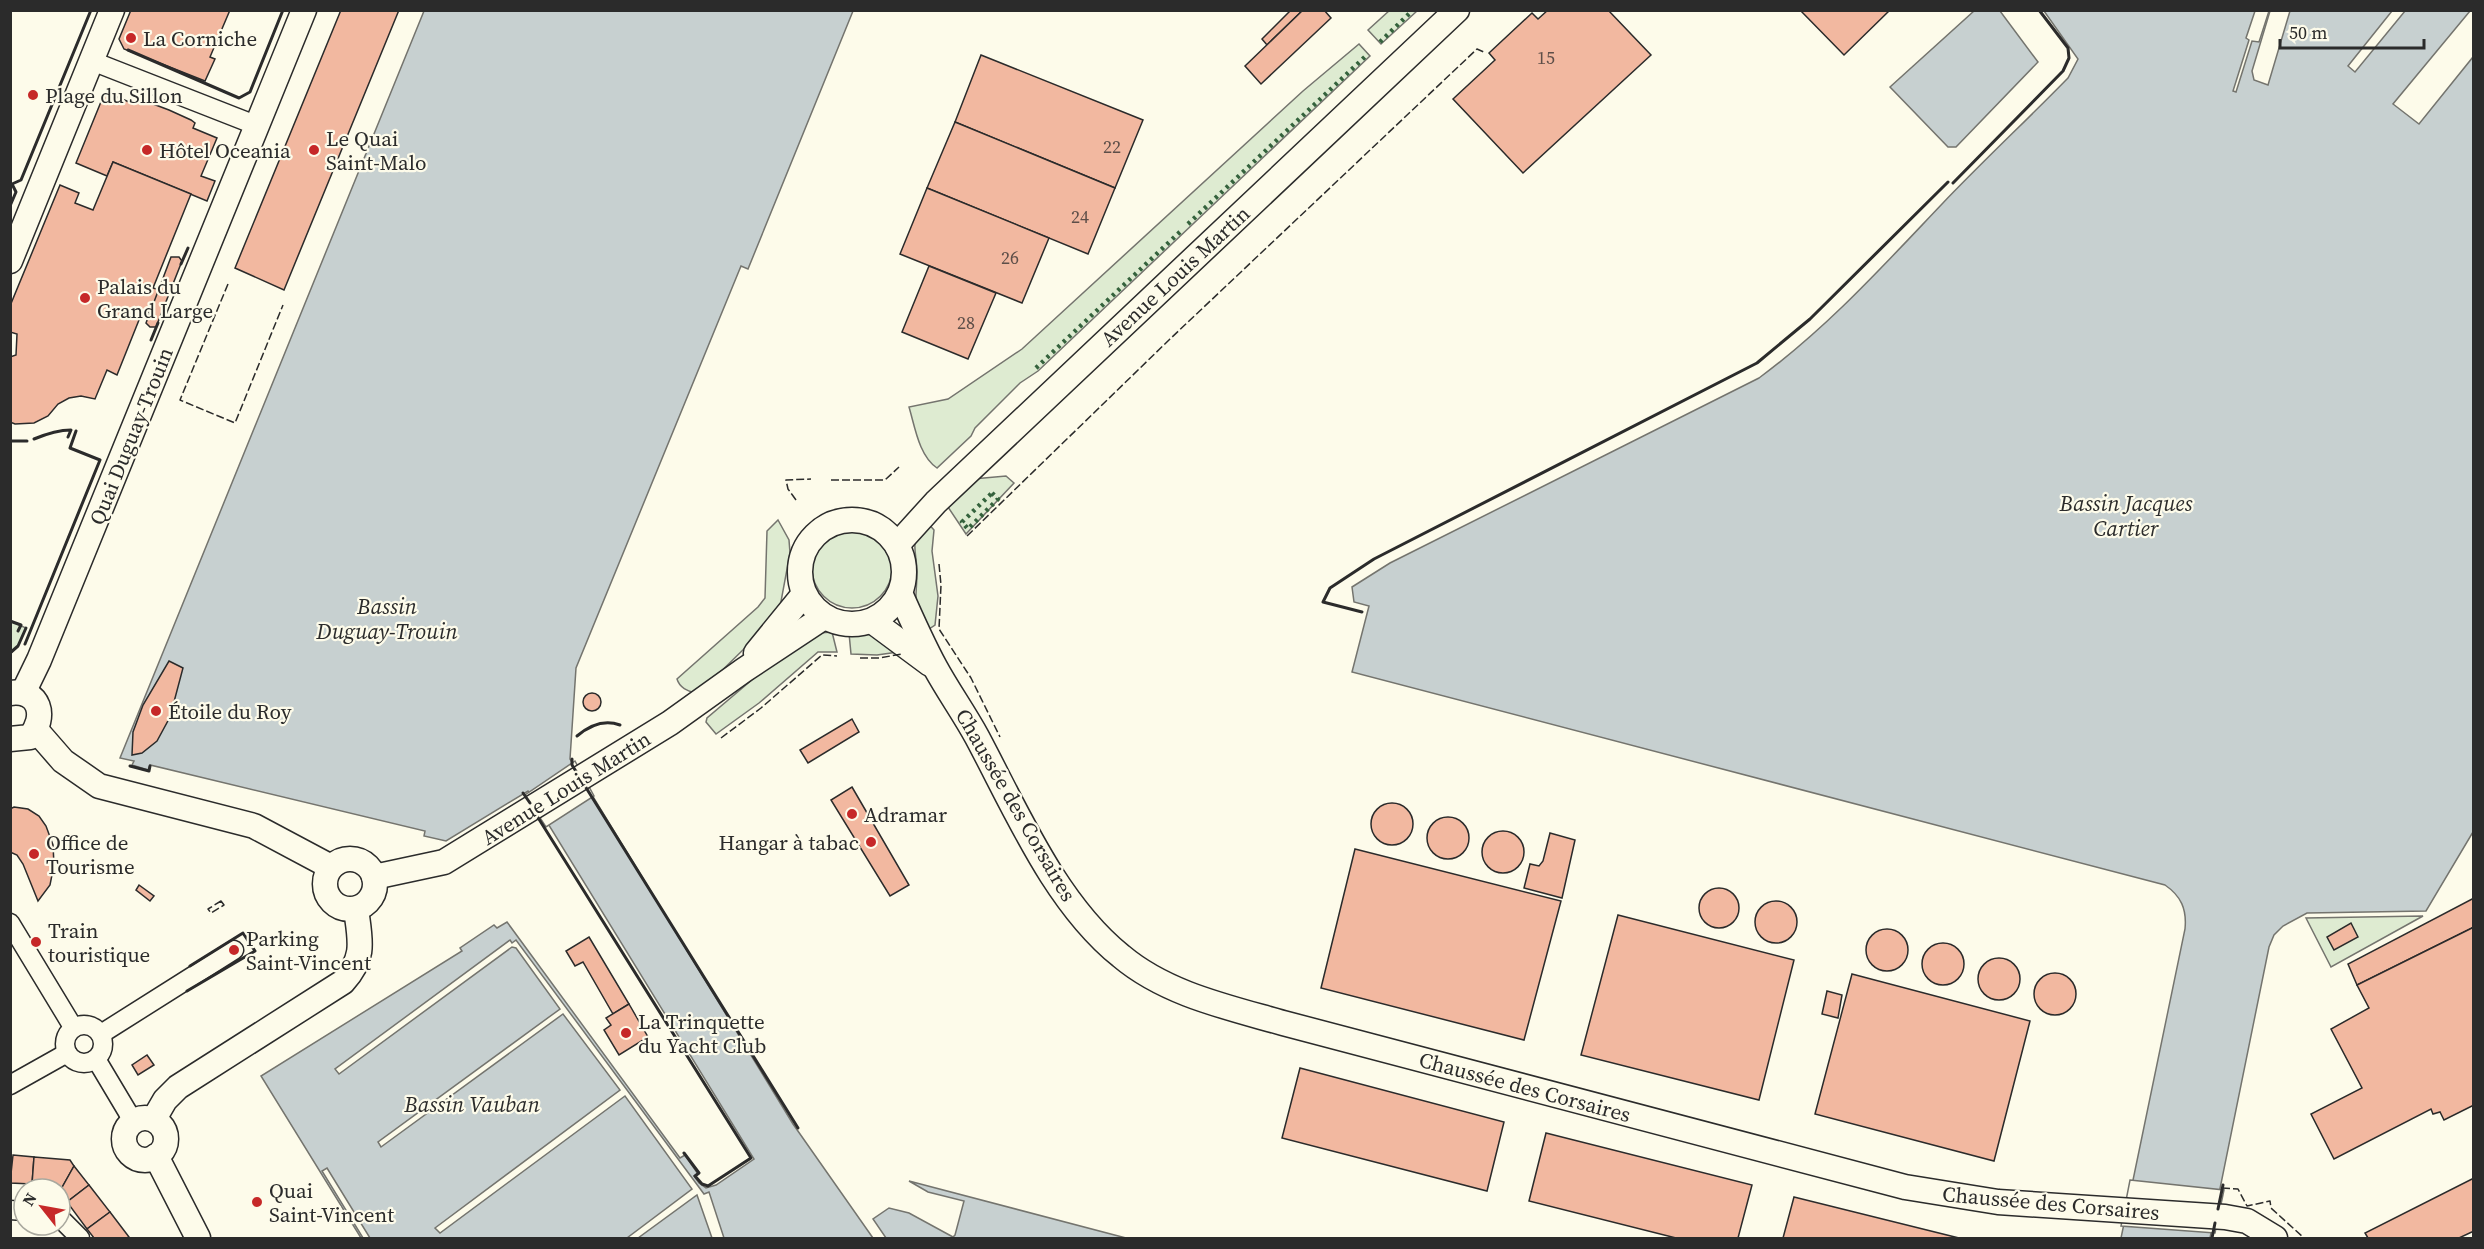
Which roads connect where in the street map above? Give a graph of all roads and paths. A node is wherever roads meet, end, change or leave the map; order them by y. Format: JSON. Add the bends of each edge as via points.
{"nodes":[{"id":1,"x":112,"y":10,"type":"edge"},
{"id":2,"x":304,"y":10,"type":"edge"},
{"id":3,"x":1457,"y":10,"type":"edge"},
{"id":4,"x":92,"y":61,"type":"junction"},
{"id":5,"x":258,"y":126,"type":"junction"},
{"id":6,"x":10,"y":261,"type":"edge"},
{"id":7,"x":897,"y":545,"type":"junction"},
{"id":8,"x":900,"y":593,"type":"junction"},
{"id":9,"x":804,"y":594,"type":"junction"},
{"id":10,"x":824,"y":617,"type":"junction"},
{"id":11,"x":872,"y":621,"type":"junction"},
{"id":12,"x":935,"y":668,"type":"junction"},
{"id":13,"x":744,"y":670,"type":"junction"},
{"id":14,"x":17,"y":693,"type":"edge"},
{"id":15,"x":36,"y":730,"type":"junction"},
{"id":16,"x":10,"y":739,"type":"edge"},
{"id":17,"x":331,"y":867,"type":"junction"},
{"id":18,"x":374,"y":877,"type":"junction"},
{"id":19,"x":356,"y":909,"type":"junction"},
{"id":20,"x":10,"y":923,"type":"edge"},
{"id":21,"x":234,"y":950,"type":"dead end"},
{"id":22,"x":73,"y":1027,"type":"junction"},
{"id":23,"x":100,"y":1034,"type":"junction"},
{"id":24,"x":67,"y":1053,"type":"junction"},
{"id":25,"x":96,"y":1059,"type":"junction"},
{"id":26,"x":10,"y":1085,"type":"edge"},
{"id":27,"x":144,"y":1120,"type":"junction"},
{"id":28,"x":156,"y":1156,"type":"junction"},
{"id":29,"x":198,"y":1239,"type":"edge"},
{"id":30,"x":2275,"y":1239,"type":"edge"}],
"edges":[{"from":1,"to":4,"type":"street"},
{"from":2,"to":5,"type":"street","name":"Quai Duguay-Trouin"},
{"from":3,"to":7,"type":"street","name":"Avenue Louis Martin","via":[[936,502]]},
{"from":4,"to":5,"type":"street"},
{"from":4,"to":6,"type":"street"},
{"from":5,"to":14,"type":"street","name":"Quai Duguay-Trouin","via":[[43,650]]},
{"from":7,"to":8,"type":"street","via":[[904,569]]},
{"from":7,"to":9,"type":"street","via":[[881,528],[868,522],[840,520],[826,526],[807,544],[800,560]]},
{"from":8,"to":11,"type":"street"},
{"from":8,"to":12,"type":"street","name":"Chaussée des Corsaires"},
{"from":9,"to":10,"type":"street"},
{"from":9,"to":13,"type":"street","name":"Avenue Louis Martin"},
{"from":10,"to":11,"type":"street","via":[[846,624]]},
{"from":10,"to":13,"type":"street","name":"Avenue Louis Martin"},
{"from":11,"to":12,"type":"street","name":"Chaussée des Corsaires"},
{"from":12,"to":30,"type":"street","name":"Chaussée des Corsaires","via":[[1059,884],[1121,957],[1178,990],[1295,1026],[1905,1187],[1998,1202],[2225,1216],[2247,1221]]},
{"from":13,"to":18,"type":"street","name":"Avenue Louis Martin","via":[[670,723],[444,862]]},
{"from":14,"to":15,"type":"street","via":[[36,702],[40,716]]},
{"from":15,"to":16,"type":"street","via":[[30,737]]},
{"from":15,"to":17,"type":"street","via":[[69,766],[99,786],[254,826]]},
{"from":17,"to":18,"type":"street","via":[[344,860],[359,860]]},
{"from":17,"to":19,"type":"street","via":[[324,883],[329,899],[341,908]]},
{"from":18,"to":19,"type":"street","via":[[373,893]]},
{"from":19,"to":27,"type":"street","via":[[361,947],[358,963],[343,982],[178,1087]]},
{"from":20,"to":22,"type":"street"},
{"from":21,"to":23,"type":"street"},
{"from":22,"to":23,"type":"street","via":[[89,1025]]},
{"from":22,"to":24,"type":"street","via":[[64,1044]]},
{"from":23,"to":25,"type":"street","via":[[103,1044]]},
{"from":24,"to":25,"type":"street","via":[[80,1063]]},
{"from":24,"to":26,"type":"street"},
{"from":25,"to":27,"type":"street"},
{"from":27,"to":28,"type":"street","via":[[163,1128],[166,1141]]},
{"from":27,"to":28,"type":"street","via":[[128,1125],[124,1137],[127,1150],[137,1159]]},
{"from":28,"to":29,"type":"street"}]}
